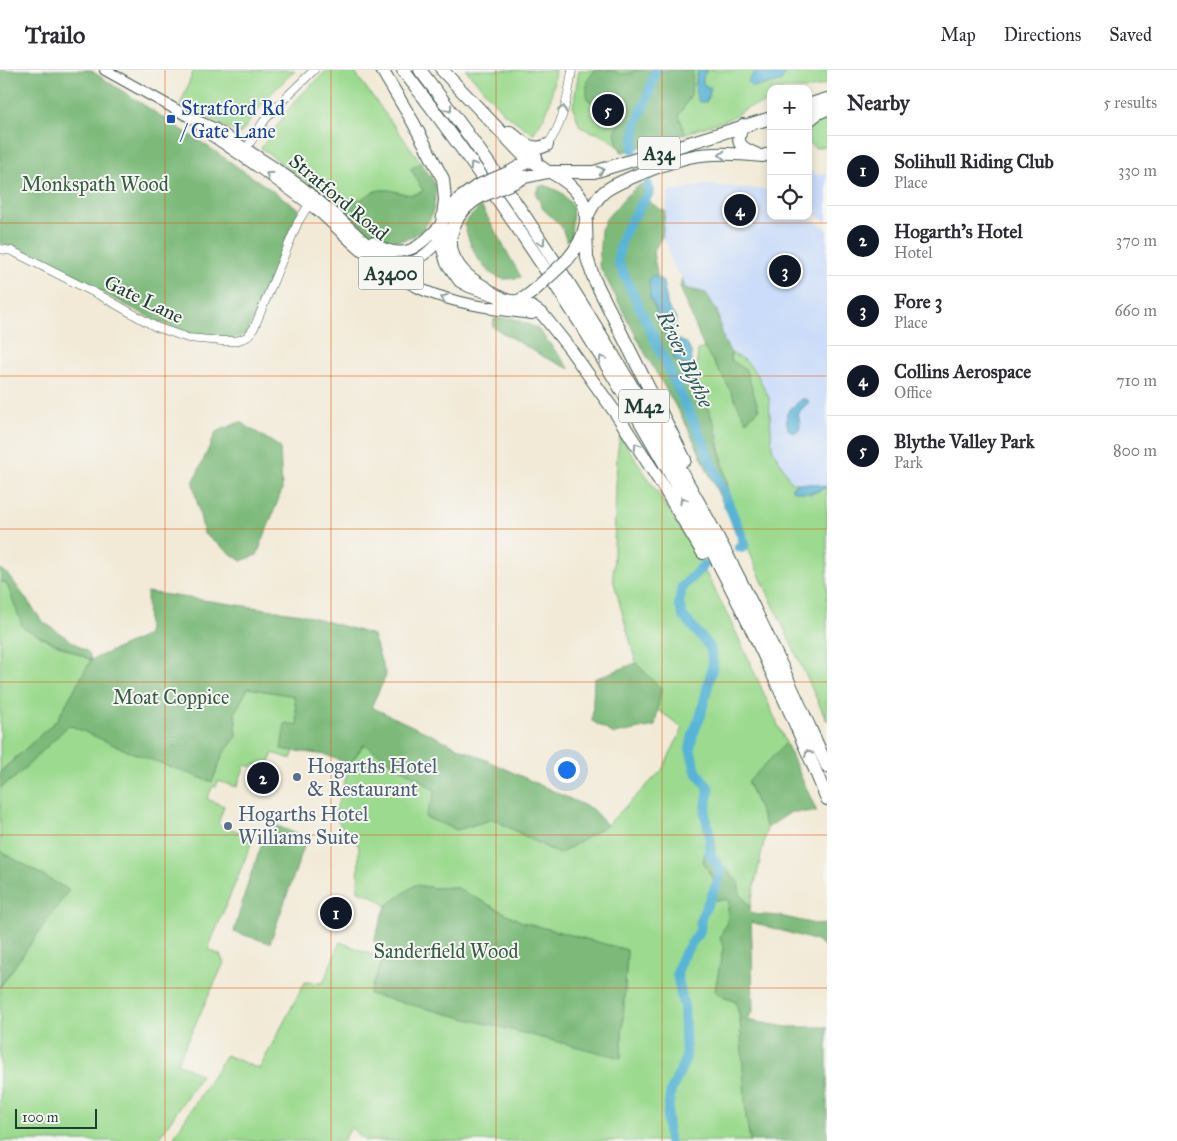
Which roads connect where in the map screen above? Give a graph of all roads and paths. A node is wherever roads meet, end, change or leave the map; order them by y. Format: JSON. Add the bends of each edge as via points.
{"nodes":[{"id":1,"x":105,"y":70,"type":"edge"},
{"id":2,"x":314,"y":70,"type":"edge"},
{"id":3,"x":382,"y":70,"type":"edge"},
{"id":4,"x":403,"y":70,"type":"edge"},
{"id":5,"x":420,"y":70,"type":"edge"},
{"id":6,"x":442,"y":70,"type":"edge"},
{"id":7,"x":572,"y":70,"type":"edge"},
{"id":8,"x":827,"y":99,"type":"edge"},
{"id":9,"x":812,"y":104,"type":"edge"},
{"id":10,"x":827,"y":110,"type":"edge"},
{"id":11,"x":484,"y":112,"type":"junction"},
{"id":12,"x":812,"y":117,"type":"edge"},
{"id":13,"x":767,"y":119,"type":"edge"},
{"id":14,"x":743,"y":126,"type":"junction"},
{"id":15,"x":547,"y":145,"type":"junction"},
{"id":16,"x":243,"y":152,"type":"junction"},
{"id":17,"x":764,"y":154,"type":"edge"},
{"id":18,"x":531,"y":161,"type":"junction"},
{"id":19,"x":550,"y":173,"type":"junction"},
{"id":20,"x":513,"y":177,"type":"junction"},
{"id":21,"x":480,"y":191,"type":"junction"},
{"id":22,"x":311,"y":200,"type":"junction"},
{"id":23,"x":342,"y":220,"type":"junction"},
{"id":24,"x":456,"y":220,"type":"junction"},
{"id":25,"x":586,"y":220,"type":"junction"},
{"id":26,"x":442,"y":223,"type":"junction"},
{"id":27,"x":440,"y":239,"type":"junction"},
{"id":28,"x":0,"y":249,"type":"edge"},
{"id":29,"x":495,"y":295,"type":"junction"},
{"id":30,"x":516,"y":301,"type":"junction"},
{"id":31,"x":492,"y":308,"type":"junction"},
{"id":32,"x":548,"y":321,"type":"junction"},
{"id":33,"x":762,"y":652,"type":"junction"},
{"id":34,"x":811,"y":730,"type":"junction"},
{"id":35,"x":827,"y":766,"type":"edge"},
{"id":36,"x":827,"y":798,"type":"edge"}],
"edges":[{"from":1,"to":16,"type":"main road","name":"Stratford Road","number":"A3400","via":[[214,128]]},
{"from":2,"to":16,"type":"street","via":[[264,121]]},
{"from":3,"to":26,"type":"highway","via":[[443,179]]},
{"from":33,"to":4,"type":"highway","number":"M42","one_way":true,"via":[[664,465],[583,328],[448,128]]},
{"from":5,"to":34,"type":"highway","number":"M42","one_way":true,"via":[[489,163],[590,314],[673,455],[742,584]]},
{"from":6,"to":11,"type":"highway"},
{"from":15,"to":7,"type":"street","one_way":true,"via":[[556,130]]},
{"from":8,"to":9,"type":"highway"},
{"from":10,"to":12,"type":"highway"},
{"from":11,"to":15,"type":"highway","via":[[532,148]]},
{"from":11,"to":18,"type":"highway"},
{"from":13,"to":14,"type":"highway","number":"A34"},
{"from":14,"to":17,"type":"highway","number":"A34","via":[[738,137],[743,148]]},
{"from":19,"to":14,"type":"highway","number":"A34","one_way":true,"via":[[594,172]]},
{"from":15,"to":18,"type":"highway"},
{"from":16,"to":22,"type":"main road","name":"Stratford Road","number":"A3400","via":[[274,167]]},
{"from":17,"to":25,"type":"highway","number":"A34","one_way":true,"via":[[689,157],[664,166],[607,190],[597,199]]},
{"from":18,"to":19,"type":"highway"},
{"from":18,"to":20,"type":"highway"},
{"from":19,"to":20,"type":"highway","number":"A34"},
{"from":19,"to":25,"type":"highway","via":[[580,196]]},
{"from":20,"to":21,"type":"highway","bridge":true},
{"from":21,"to":24,"type":"highway"},
{"from":21,"to":26,"type":"highway","via":[[459,199]]},
{"from":22,"to":23,"type":"main road","name":"Stratford Road","number":"A3400"},
{"from":22,"to":28,"type":"street","name":"Gate Lane","via":[[298,222],[254,328],[247,337],[236,341],[188,338],[156,327],[12,251]]},
{"from":31,"to":22,"type":"main road","name":"Stratford Road","number":"A3400","one_way":true,"via":[[451,301],[404,282],[358,248]]},
{"from":23,"to":26,"type":"main road","via":[[382,248],[396,252],[417,248]]},
{"from":23,"to":27,"type":"main road","name":"Stratford Road","number":"A3400","via":[[379,255],[396,262],[412,262],[420,258]]},
{"from":24,"to":27,"type":"main road","name":"Stratford Road","number":"A3400"},
{"from":24,"to":29,"type":"highway","via":[[452,241],[457,263],[466,274]]},
{"from":25,"to":30,"type":"highway","number":"A34","bridge":true,"via":[[580,241],[567,260]]},
{"from":25,"to":34,"type":"highway","via":[[587,258],[594,279],[787,659]]},
{"from":26,"to":27,"type":"highway"},
{"from":27,"to":29,"type":"highway","via":[[447,263],[455,276],[469,286]]},
{"from":29,"to":30,"type":"highway"},
{"from":30,"to":31,"type":"main road","name":"Stratford Road"},
{"from":30,"to":32,"type":"highway","via":[[538,311]]},
{"from":31,"to":32,"type":"highway","via":[[523,311]]},
{"from":33,"to":32,"type":"highway","one_way":true,"via":[[632,438]]},
{"from":36,"to":33,"type":"highway","number":"M42","one_way":true},
{"from":34,"to":35,"type":"highway","number":"M42"}]}
